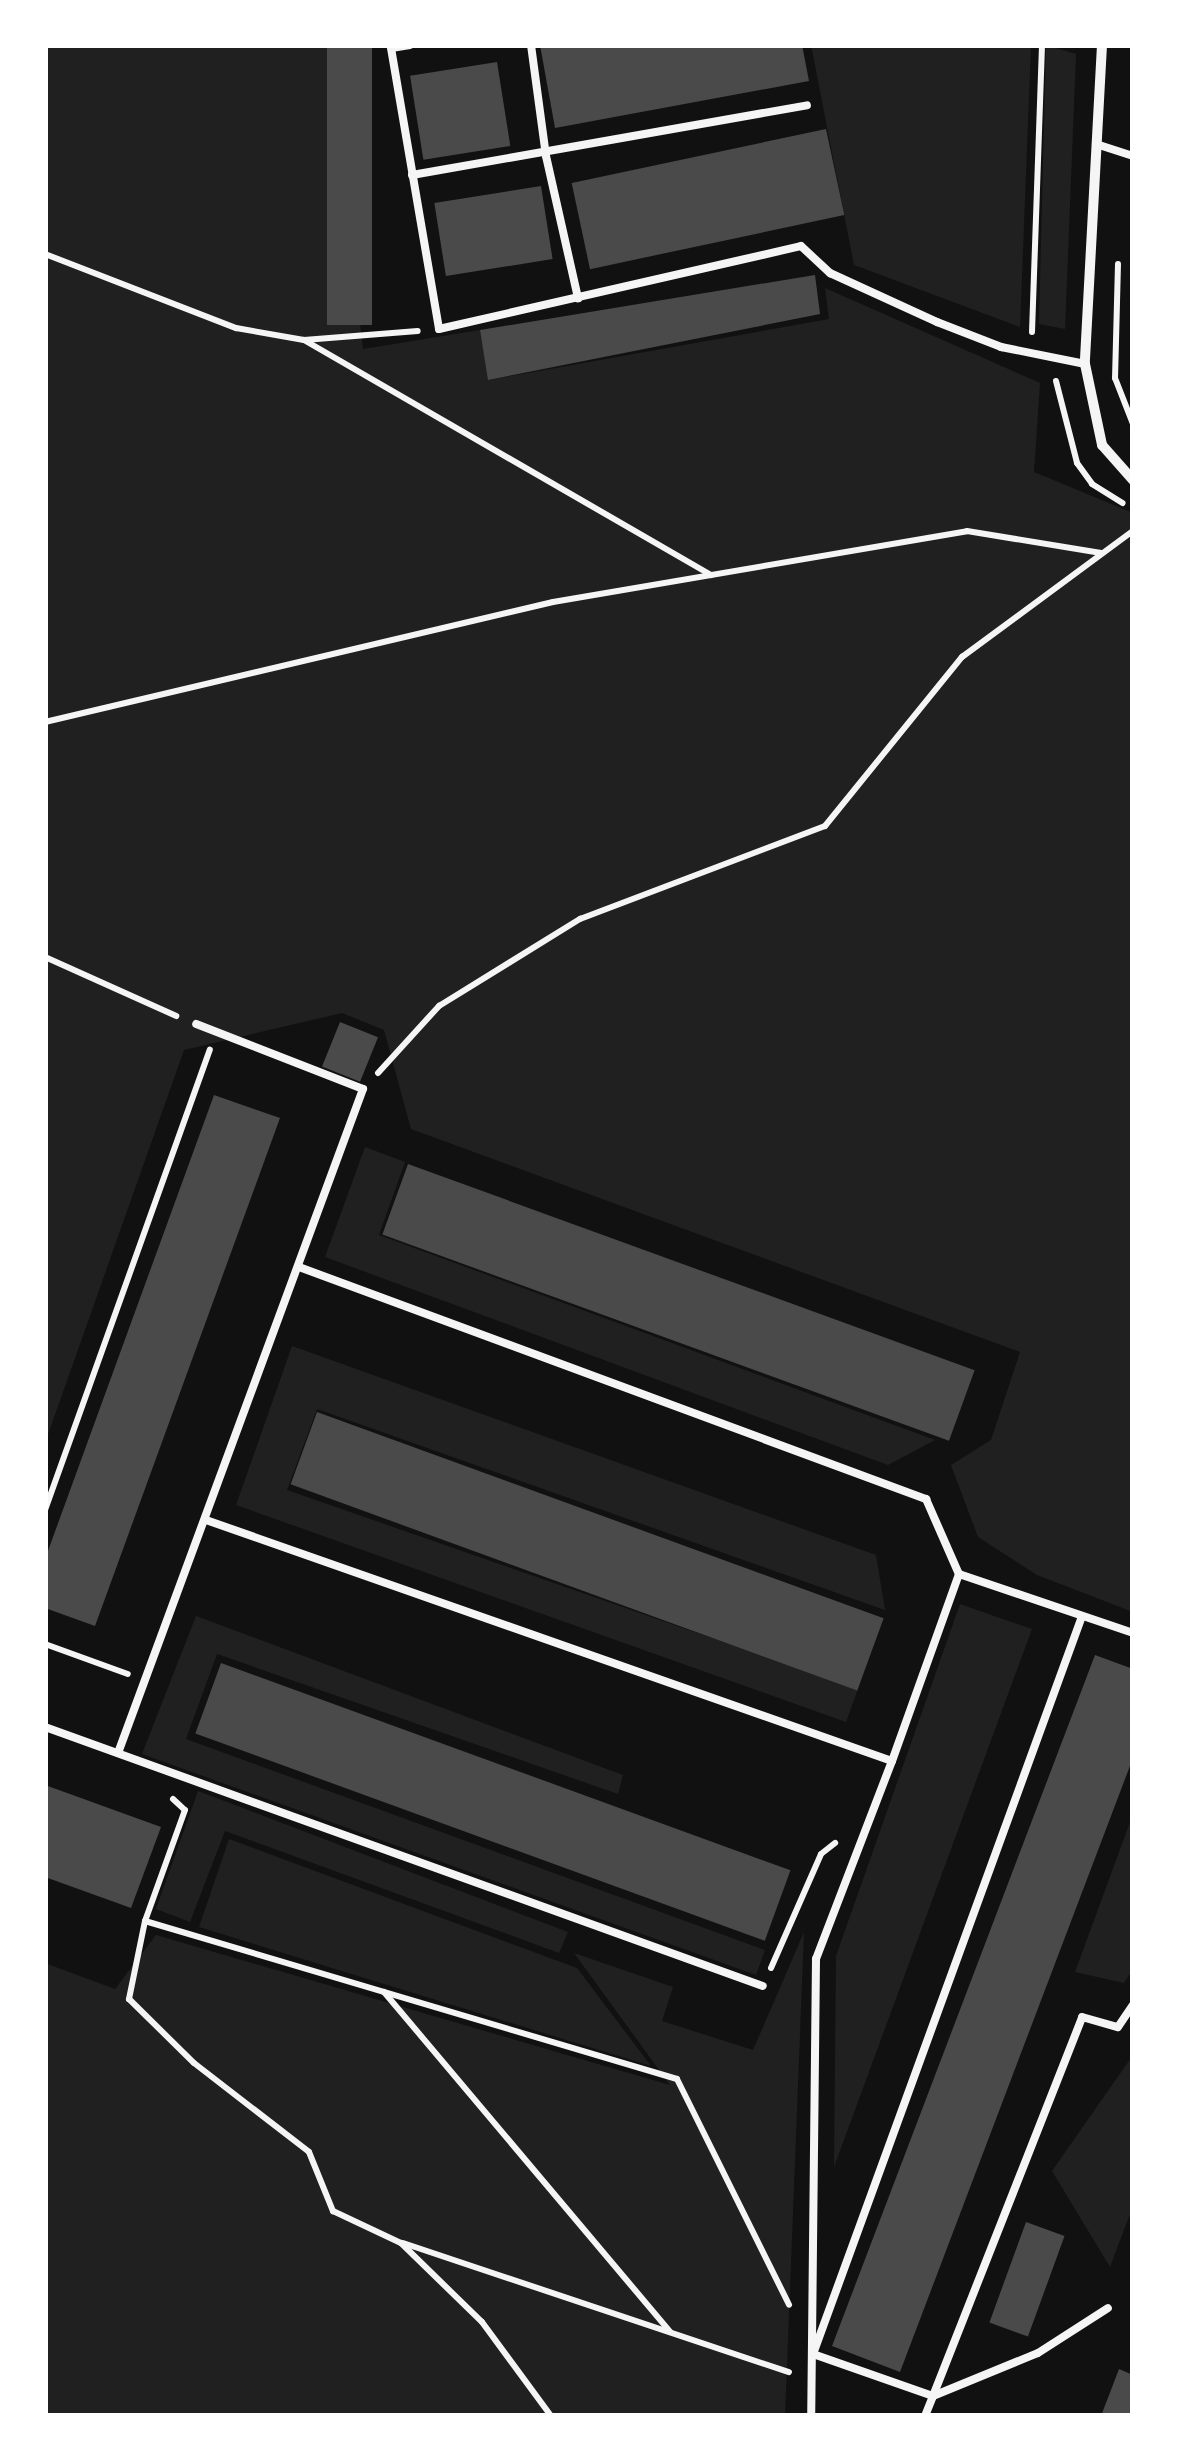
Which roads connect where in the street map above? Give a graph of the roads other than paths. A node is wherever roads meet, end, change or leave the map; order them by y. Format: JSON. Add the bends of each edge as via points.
{"nodes":[{"id":1,"x":410,"y":45,"type":"edge"},
{"id":2,"x":531,"y":45,"type":"edge"},
{"id":3,"x":1102,"y":45,"type":"edge"},
{"id":4,"x":807,"y":105,"type":"dead end"},
{"id":5,"x":1096,"y":144,"type":"junction"},
{"id":6,"x":546,"y":156,"type":"junction"},
{"id":7,"x":1133,"y":156,"type":"edge"},
{"id":8,"x":412,"y":175,"type":"junction"},
{"id":9,"x":578,"y":298,"type":"junction"},
{"id":10,"x":1084,"y":364,"type":"junction"},
{"id":11,"x":1133,"y":480,"type":"edge"},
{"id":12,"x":196,"y":1024,"type":"road end"},
{"id":13,"x":299,"y":1267,"type":"junction"},
{"id":14,"x":206,"y":1520,"type":"junction"},
{"id":15,"x":960,"y":1574,"type":"junction"},
{"id":16,"x":1081,"y":1619,"type":"junction"},
{"id":17,"x":1133,"y":1633,"type":"edge"},
{"id":18,"x":45,"y":1728,"type":"edge"},
{"id":19,"x":118,"y":1753,"type":"junction"},
{"id":20,"x":892,"y":1761,"type":"junction"},
{"id":21,"x":763,"y":1986,"type":"road end"},
{"id":22,"x":1133,"y":2005,"type":"edge"},
{"id":23,"x":1108,"y":2308,"type":"dead end"},
{"id":24,"x":813,"y":2354,"type":"junction"},
{"id":25,"x":933,"y":2396,"type":"junction"},
{"id":26,"x":811,"y":2416,"type":"edge"},
{"id":27,"x":924,"y":2416,"type":"edge"}],
"edges":[{"from":1,"to":8,"type":"lane","via":[[390,48]]},
{"from":2,"to":6,"type":"lane"},
{"from":3,"to":5,"type":"street"},
{"from":4,"to":6,"type":"lane"},
{"from":5,"to":7,"type":"lane"},
{"from":5,"to":10,"type":"street"},
{"from":6,"to":8,"type":"lane"},
{"from":6,"to":9,"type":"lane"},
{"from":8,"to":9,"type":"lane","via":[[439,329]]},
{"from":9,"to":10,"type":"lane","via":[[801,246],[830,273],[1008,348]]},
{"from":10,"to":11,"type":"street","via":[[1102,445]]},
{"from":12,"to":13,"type":"lane","via":[[363,1089]]},
{"from":13,"to":14,"type":"lane"},
{"from":13,"to":15,"type":"lane","via":[[926,1499]]},
{"from":14,"to":19,"type":"lane"},
{"from":14,"to":20,"type":"lane"},
{"from":15,"to":16,"type":"lane"},
{"from":15,"to":20,"type":"lane"},
{"from":16,"to":17,"type":"lane"},
{"from":16,"to":24,"type":"lane"},
{"from":18,"to":19,"type":"lane"},
{"from":19,"to":21,"type":"lane"},
{"from":20,"to":24,"type":"lane","via":[[816,1959]]},
{"from":22,"to":25,"type":"lane","via":[[1118,2027],[1082,2017]]},
{"from":23,"to":25,"type":"lane","via":[[1038,2352]]},
{"from":24,"to":25,"type":"lane"},
{"from":24,"to":26,"type":"lane"},
{"from":25,"to":27,"type":"lane"}]}
